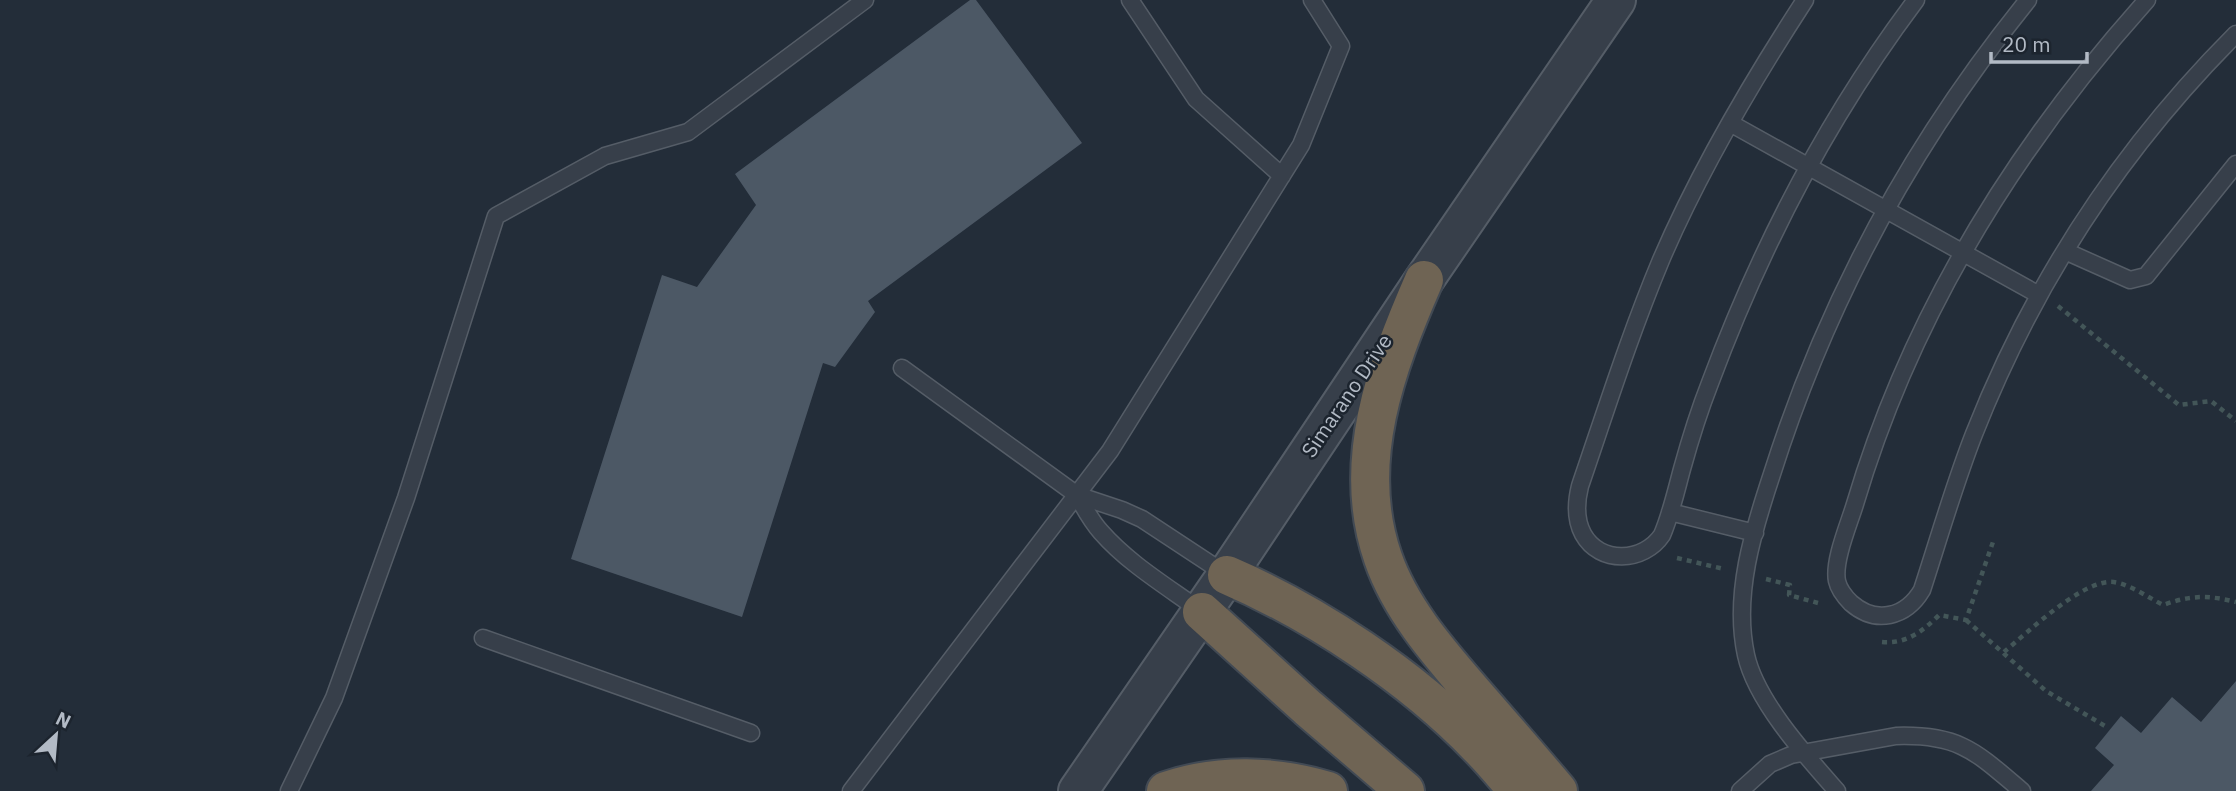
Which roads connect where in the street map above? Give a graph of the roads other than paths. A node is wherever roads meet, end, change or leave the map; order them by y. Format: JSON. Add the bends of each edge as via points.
{"nodes":[{"id":1,"x":864,"y":0,"type":"edge"},
{"id":2,"x":1130,"y":0,"type":"edge"},
{"id":3,"x":1312,"y":0,"type":"edge"},
{"id":4,"x":1616,"y":0,"type":"edge"},
{"id":5,"x":1805,"y":0,"type":"edge"},
{"id":6,"x":1916,"y":0,"type":"edge"},
{"id":7,"x":2028,"y":0,"type":"edge"},
{"id":8,"x":2147,"y":0,"type":"edge"},
{"id":9,"x":2236,"y":34,"type":"edge"},
{"id":10,"x":1730,"y":123,"type":"junction"},
{"id":11,"x":2236,"y":164,"type":"edge"},
{"id":12,"x":1807,"y":167,"type":"junction"},
{"id":13,"x":1282,"y":176,"type":"junction"},
{"id":14,"x":1885,"y":209,"type":"junction"},
{"id":15,"x":2065,"y":251,"type":"junction"},
{"id":16,"x":1962,"y":253,"type":"junction"},
{"id":17,"x":1424,"y":280,"type":"junction"},
{"id":18,"x":2039,"y":295,"type":"junction"},
{"id":19,"x":902,"y":368,"type":"dead end"},
{"id":20,"x":1077,"y":495,"type":"junction"},
{"id":21,"x":1670,"y":512,"type":"junction"},
{"id":22,"x":1755,"y":533,"type":"junction"},
{"id":23,"x":1227,"y":575,"type":"junction"},
{"id":24,"x":1202,"y":612,"type":"junction"},
{"id":25,"x":483,"y":638,"type":"dead end"},
{"id":26,"x":751,"y":733,"type":"dead end"},
{"id":27,"x":1805,"y":752,"type":"junction"},
{"id":28,"x":289,"y":791,"type":"edge"},
{"id":29,"x":851,"y":791,"type":"edge"},
{"id":30,"x":1078,"y":791,"type":"edge"},
{"id":31,"x":1166,"y":791,"type":"edge"},
{"id":32,"x":1328,"y":791,"type":"edge"},
{"id":33,"x":1405,"y":791,"type":"edge"},
{"id":34,"x":1518,"y":791,"type":"edge"},
{"id":35,"x":1558,"y":791,"type":"edge"},
{"id":36,"x":1740,"y":791,"type":"edge"},
{"id":37,"x":1837,"y":791,"type":"edge"},
{"id":38,"x":2022,"y":791,"type":"edge"}],
"edges":[{"from":1,"to":28,"type":"lane","via":[[688,132],[605,156],[496,216],[406,498],[334,698]]},
{"from":2,"to":13,"type":"lane","via":[[1196,99]]},
{"from":3,"to":13,"type":"lane","via":[[1341,46],[1301,145]]},
{"from":4,"to":17,"type":"street","name":"Simarano Drive"},
{"from":5,"to":10,"type":"lane"},
{"from":6,"to":12,"type":"lane","via":[[1851,93]]},
{"from":7,"to":14,"type":"lane","via":[[1952,100]]},
{"from":8,"to":16,"type":"lane","via":[[2030,146]]},
{"from":9,"to":15,"type":"lane","via":[[2155,124]]},
{"from":10,"to":12,"type":"lane"},
{"from":10,"to":21,"type":"lane","via":[[1656,272],[1578,495],[1583,534],[1594,547],[1616,556],[1650,548],[1662,535]]},
{"from":11,"to":15,"type":"lane","via":[[2146,276],[2130,279]]},
{"from":12,"to":14,"type":"lane"},
{"from":12,"to":21,"type":"lane","via":[[1722,350]]},
{"from":13,"to":20,"type":"lane","via":[[1110,451]]},
{"from":14,"to":16,"type":"lane"},
{"from":14,"to":22,"type":"lane","via":[[1812,361]]},
{"from":15,"to":18,"type":"lane"},
{"from":16,"to":18,"type":"lane"},
{"from":16,"to":18,"type":"lane","via":[[1896,390],[1848,527],[1837,581],[1846,598],[1861,611],[1878,616],[1896,614],[1922,590],[1974,434]]},
{"from":17,"to":23,"type":"street","name":"Simarano Drive"},
{"from":17,"to":35,"type":"highway","via":[[1386,376],[1374,432],[1372,502],[1383,557],[1422,628]]},
{"from":19,"to":20,"type":"lane"},
{"from":20,"to":23,"type":"lane","via":[[1142,519]]},
{"from":20,"to":24,"type":"lane","via":[[1117,548]]},
{"from":20,"to":29,"type":"lane"},
{"from":21,"to":22,"type":"lane"},
{"from":22,"to":27,"type":"lane","via":[[1741,605],[1747,659],[1763,695]]},
{"from":23,"to":24,"type":"street","name":"Simarano Drive"},
{"from":23,"to":34,"type":"highway","via":[[1301,610],[1399,677],[1478,746]]},
{"from":24,"to":30,"type":"street","name":"Simarano Drive"},
{"from":24,"to":33,"type":"highway"},
{"from":25,"to":26,"type":"lane"},
{"from":27,"to":36,"type":"lane","via":[[1770,764]]},
{"from":27,"to":37,"type":"lane"},
{"from":27,"to":38,"type":"lane","via":[[1896,736],[1929,737],[1974,752]]},
{"from":31,"to":32,"type":"highway","via":[[1241,778],[1293,782]]}]}
